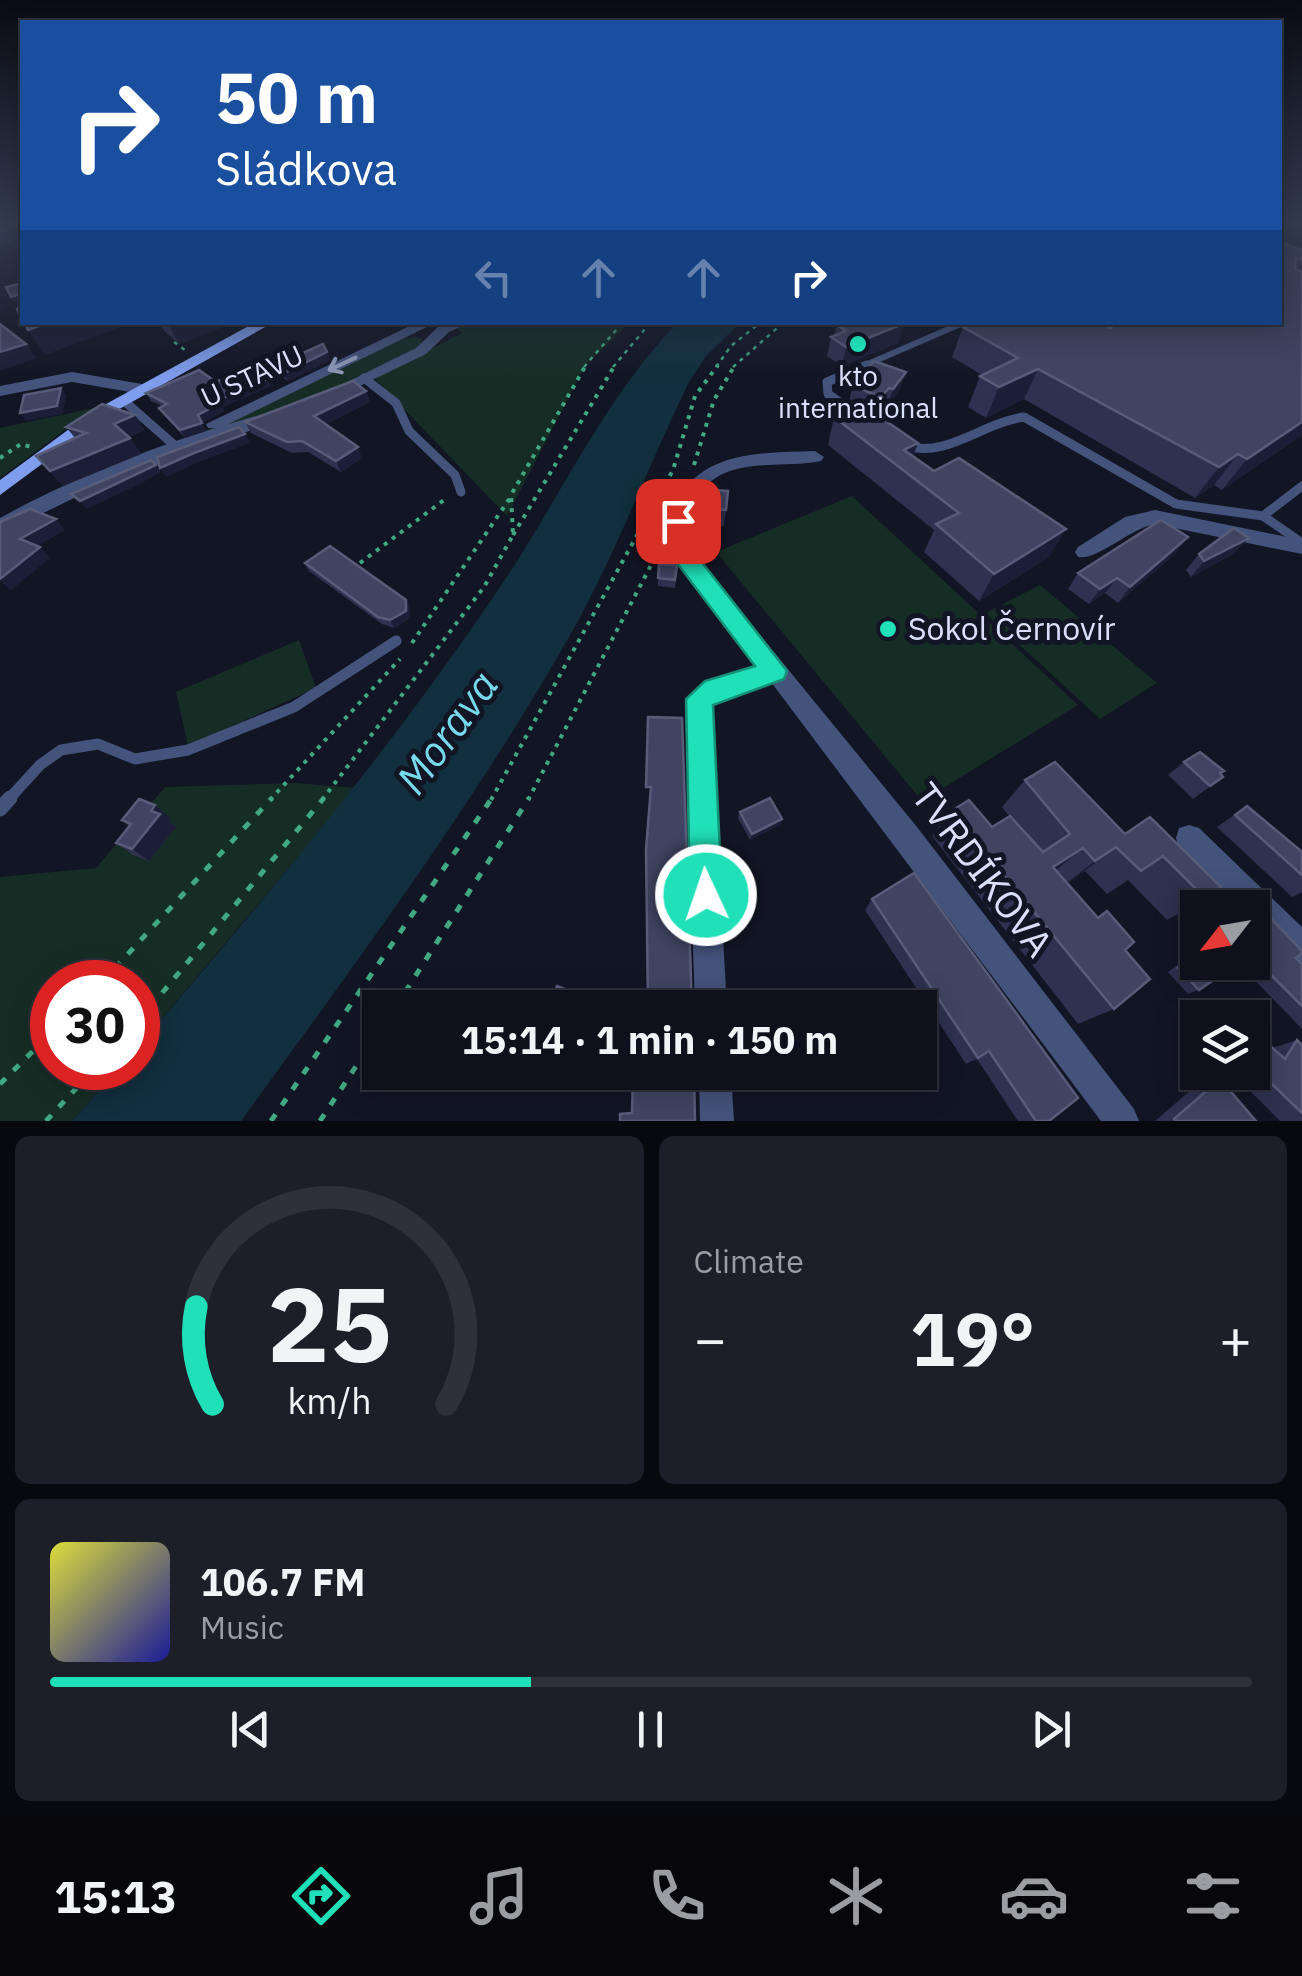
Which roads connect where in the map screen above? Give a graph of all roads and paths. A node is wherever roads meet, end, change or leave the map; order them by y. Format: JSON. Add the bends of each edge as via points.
{"nodes":[{"id":1,"x":261,"y":325,"type":"edge"},
{"id":2,"x":435,"y":325,"type":"edge"},
{"id":3,"x":620,"y":325,"type":"edge"},
{"id":4,"x":649,"y":325,"type":"edge"},
{"id":5,"x":757,"y":325,"type":"edge"},
{"id":6,"x":781,"y":325,"type":"edge"},
{"id":7,"x":958,"y":325,"type":"edge"},
{"id":8,"x":364,"y":378,"type":"junction"},
{"id":9,"x":1,"y":389,"type":"edge"},
{"id":10,"x":142,"y":389,"type":"junction"},
{"id":11,"x":122,"y":400,"type":"junction"},
{"id":12,"x":311,"y":404,"type":"edge"},
{"id":13,"x":286,"y":412,"type":"edge"},
{"id":14,"x":876,"y":427,"type":"edge"},
{"id":15,"x":889,"y":436,"type":"edge"},
{"id":16,"x":173,"y":444,"type":"junction"},
{"id":17,"x":40,"y":450,"type":"edge"},
{"id":18,"x":154,"y":457,"type":"junction"},
{"id":19,"x":814,"y":457,"type":"dead end"},
{"id":20,"x":0,"y":458,"type":"edge"},
{"id":21,"x":690,"y":482,"type":"dead end"},
{"id":22,"x":1302,"y":486,"type":"edge"},
{"id":23,"x":0,"y":489,"type":"edge"},
{"id":24,"x":460,"y":490,"type":"joint"},
{"id":25,"x":511,"y":494,"type":"junction"},
{"id":26,"x":1263,"y":516,"type":"junction"},
{"id":27,"x":0,"y":527,"type":"edge"},
{"id":28,"x":513,"y":535,"type":"junction"},
{"id":29,"x":663,"y":543,"type":"dead end"},
{"id":30,"x":1302,"y":545,"type":"edge"},
{"id":31,"x":1085,"y":552,"type":"dead end"},
{"id":32,"x":360,"y":563,"type":"edge"},
{"id":33,"x":396,"y":642,"type":"dead end"},
{"id":34,"x":774,"y":671,"type":"junction"},
{"id":35,"x":0,"y":809,"type":"edge"},
{"id":36,"x":1190,"y":838,"type":"dead end"},
{"id":37,"x":1302,"y":947,"type":"edge"},
{"id":38,"x":122,"y":960,"type":"edge"},
{"id":39,"x":406,"y":990,"type":"edge"},
{"id":40,"x":711,"y":990,"type":"edge"},
{"id":41,"x":160,"y":996,"type":"edge"},
{"id":42,"x":30,"y":1054,"type":"edge"},
{"id":43,"x":362,"y":1057,"type":"edge"},
{"id":44,"x":0,"y":1084,"type":"edge"},
{"id":45,"x":75,"y":1090,"type":"edge"},
{"id":46,"x":715,"y":1090,"type":"edge"},
{"id":47,"x":46,"y":1121,"type":"edge"},
{"id":48,"x":271,"y":1121,"type":"edge"},
{"id":49,"x":320,"y":1121,"type":"edge"},
{"id":50,"x":717,"y":1121,"type":"edge"},
{"id":51,"x":1122,"y":1121,"type":"edge"}],
"edges":[{"from":1,"to":10,"type":"street"},
{"from":2,"to":8,"type":"street","name":"U STAVU","via":[[421,350]]},
{"from":2,"to":16,"type":"street","name":"U STAVU","one_way":true},
{"from":3,"to":25,"type":"path","via":[[544,430]]},
{"from":4,"to":28,"type":"path","via":[[611,370]]},
{"from":5,"to":48,"type":"path","via":[[731,346],[695,396],[672,470],[494,795]]},
{"from":6,"to":21,"type":"path","via":[[714,390]]},
{"from":7,"to":14,"type":"lane","via":[[827,382],[828,394]]},
{"from":8,"to":12,"type":"street","name":"U STAVU"},
{"from":8,"to":24,"type":"lane","via":[[396,402],[409,431],[455,475]]},
{"from":9,"to":10,"type":"street","via":[[72,377]]},
{"from":10,"to":11,"type":"street"},
{"from":11,"to":16,"type":"lane"},
{"from":11,"to":23,"type":"street"},
{"from":13,"to":18,"type":"street","name":"U STAVU"},
{"from":15,"to":26,"type":"lane","via":[[934,452],[1008,418],[1024,418],[1176,504]]},
{"from":16,"to":18,"type":"street","name":"U STAVU"},
{"from":17,"to":20,"type":"path","via":[[21,444]]},
{"from":18,"to":27,"type":"street","name":"U STAVU"},
{"from":19,"to":34,"type":"street","name":"TVRDÍKOVA","via":[[718,468],[690,489],[678,521],[678,549]]},
{"from":22,"to":26,"type":"lane"},
{"from":24,"to":32,"type":"path"},
{"from":25,"to":28,"type":"path"},
{"from":25,"to":38,"type":"path","via":[[380,682]]},
{"from":26,"to":30,"type":"lane"},
{"from":28,"to":41,"type":"path","via":[[440,649]]},
{"from":29,"to":39,"type":"path","via":[[541,779]]},
{"from":30,"to":31,"type":"street","via":[[1155,517],[1132,522]]},
{"from":33,"to":35,"type":"lane","via":[[294,707],[188,750],[134,759],[98,744],[61,750]]},
{"from":34,"to":40,"type":"street","via":[[714,689],[697,708]]},
{"from":34,"to":51,"type":"street","name":"TVRDÍKOVA"},
{"from":36,"to":37,"type":"street"},
{"from":42,"to":44,"type":"path"},
{"from":43,"to":49,"type":"path"},
{"from":45,"to":47,"type":"path"},
{"from":46,"to":50,"type":"street"}]}
